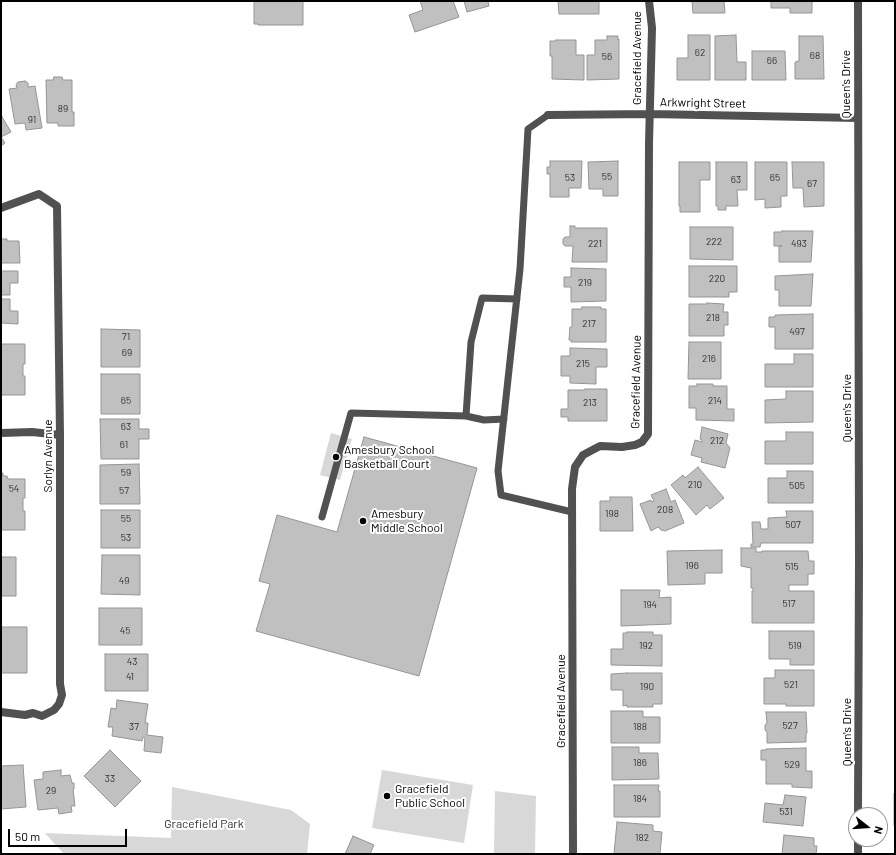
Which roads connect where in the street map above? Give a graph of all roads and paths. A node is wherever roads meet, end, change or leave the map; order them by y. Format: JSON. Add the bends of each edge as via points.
{"nodes":[{"id":1,"x":649,"y":1,"type":"edge"},
{"id":2,"x":858,"y":1,"type":"edge"},
{"id":3,"x":650,"y":114,"type":"junction"},
{"id":4,"x":548,"y":115,"type":"joint"},
{"id":5,"x":858,"y":118,"type":"junction"},
{"id":6,"x":1,"y":208,"type":"edge"},
{"id":7,"x":517,"y":299,"type":"junction"},
{"id":8,"x":466,"y":416,"type":"junction"},
{"id":9,"x":504,"y":419,"type":"junction"},
{"id":10,"x":1,"y":433,"type":"edge"},
{"id":11,"x":60,"y":435,"type":"junction"},
{"id":12,"x":572,"y":512,"type":"junction"},
{"id":13,"x":322,"y":517,"type":"dead end"},
{"id":14,"x":1,"y":712,"type":"edge"},
{"id":15,"x":858,"y":807,"type":"edge"},
{"id":16,"x":573,"y":854,"type":"edge"}],
"edges":[{"from":1,"to":3,"type":"street","name":"Gracefield Avenue","via":[[652,28]]},
{"from":2,"to":5,"type":"street","name":"Queen's Drive"},
{"from":3,"to":4,"type":"street","name":"Arkwright Street"},
{"from":3,"to":5,"type":"street","name":"Arkwright Street"},
{"from":3,"to":12,"type":"street","name":"Gracefield Avenue","via":[[648,434],[642,442],[635,445],[600,446],[583,455],[575,467]]},
{"from":4,"to":7,"type":"lane","via":[[528,129]]},
{"from":5,"to":15,"type":"street","name":"Queen's Drive"},
{"from":6,"to":11,"type":"street","name":"Sorlyn Avenue","via":[[39,194],[57,206]]},
{"from":7,"to":8,"type":"lane","via":[[482,298],[471,342]]},
{"from":7,"to":9,"type":"lane"},
{"from":8,"to":9,"type":"lane","via":[[484,420]]},
{"from":8,"to":13,"type":"lane","via":[[350,413]]},
{"from":9,"to":12,"type":"lane","via":[[498,471],[501,495]]},
{"from":10,"to":11,"type":"street","via":[[32,432]]},
{"from":11,"to":14,"type":"street","name":"Sorlyn Avenue","via":[[62,695],[54,710],[42,716],[33,713],[25,715]]},
{"from":12,"to":16,"type":"street","name":"Gracefield Avenue"}]}
